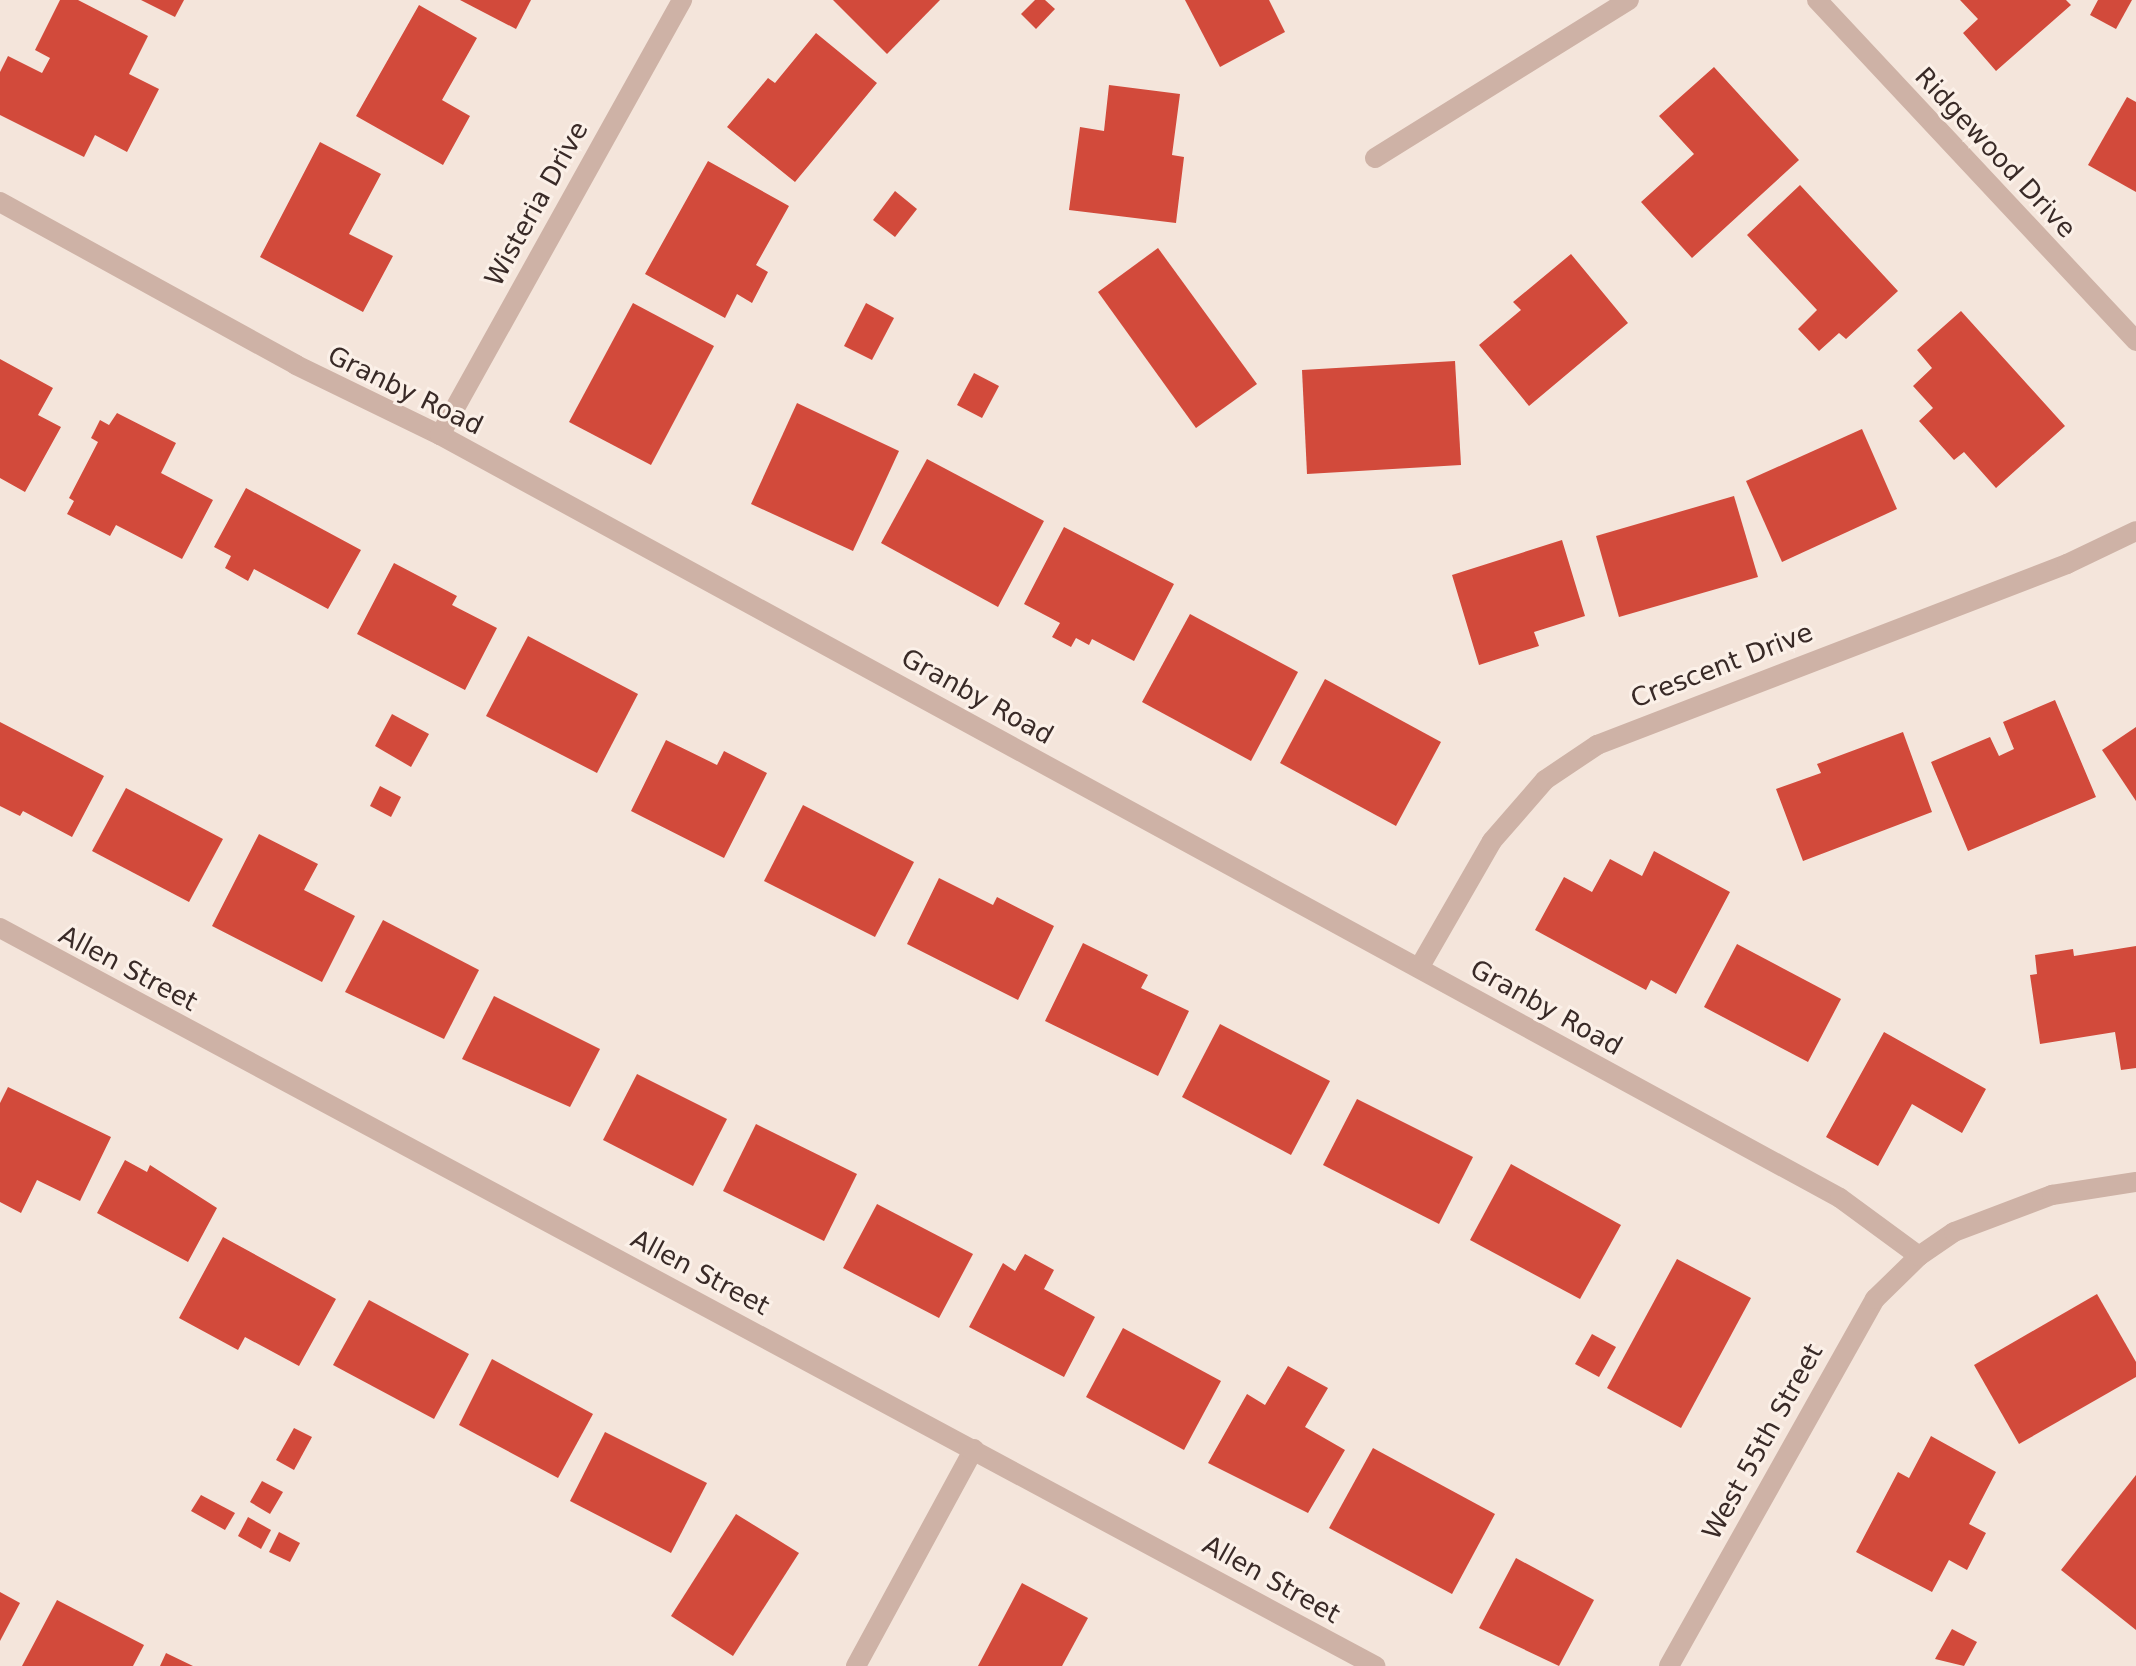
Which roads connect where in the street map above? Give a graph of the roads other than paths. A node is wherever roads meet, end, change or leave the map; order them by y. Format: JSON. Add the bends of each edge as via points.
{"nodes":[{"id":1,"x":682,"y":0,"type":"edge"},
{"id":2,"x":1629,"y":0,"type":"edge"},
{"id":3,"x":1817,"y":0,"type":"edge"},
{"id":4,"x":1375,"y":158,"type":"dead end"},
{"id":5,"x":0,"y":202,"type":"edge"},
{"id":6,"x":2136,"y":341,"type":"edge"},
{"id":7,"x":440,"y":435,"type":"junction"},
{"id":8,"x":2136,"y":531,"type":"edge"},
{"id":9,"x":0,"y":928,"type":"edge"},
{"id":10,"x":1419,"y":968,"type":"junction"},
{"id":11,"x":2136,"y":1182,"type":"edge"},
{"id":12,"x":1919,"y":1256,"type":"junction"},
{"id":13,"x":974,"y":1449,"type":"junction"},
{"id":14,"x":856,"y":1666,"type":"edge"},
{"id":15,"x":1375,"y":1666,"type":"edge"},
{"id":16,"x":1669,"y":1666,"type":"edge"}],
"edges":[{"from":1,"to":7,"type":"street","name":"Wisteria Drive"},
{"from":2,"to":4,"type":"street"},
{"from":3,"to":6,"type":"street","name":"Ridgewood Drive"},
{"from":5,"to":7,"type":"street","name":"Granby Road","via":[[296,365]]},
{"from":7,"to":10,"type":"street","name":"Granby Road"},
{"from":8,"to":10,"type":"street","name":"Crescent Drive","via":[[2067,564],[1597,745],[1545,780],[1492,841]]},
{"from":9,"to":13,"type":"street","name":"Allen Street"},
{"from":10,"to":12,"type":"street","name":"Granby Road","via":[[1840,1198]]},
{"from":11,"to":12,"type":"street","name":"West 55th Street","via":[[2052,1195],[1954,1232]]},
{"from":12,"to":16,"type":"street","name":"West 55th Street","via":[[1875,1299]]},
{"from":13,"to":14,"type":"street"},
{"from":13,"to":15,"type":"street","name":"Allen Street"}]}
